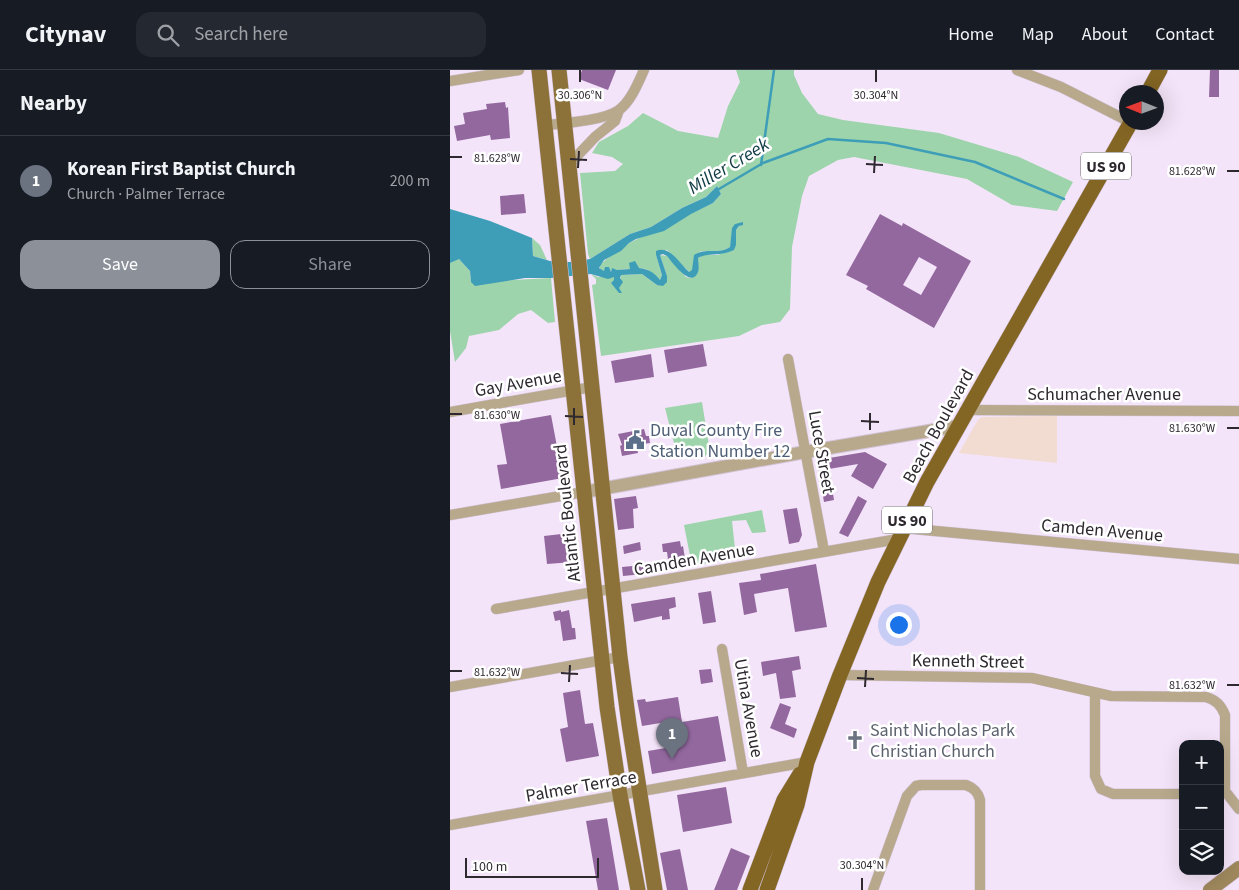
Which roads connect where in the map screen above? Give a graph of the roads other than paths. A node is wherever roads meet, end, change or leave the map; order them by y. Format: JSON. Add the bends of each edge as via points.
{"nodes":[{"id":1,"x":519,"y":70,"type":"edge"},
{"id":2,"x":540,"y":70,"type":"edge"},
{"id":3,"x":559,"y":70,"type":"edge"},
{"id":4,"x":644,"y":70,"type":"edge"},
{"id":5,"x":1016,"y":70,"type":"edge"},
{"id":6,"x":1160,"y":70,"type":"edge"},
{"id":7,"x":450,"y":81,"type":"edge"},
{"id":8,"x":1152,"y":85,"type":"edge"},
{"id":9,"x":619,"y":110,"type":"junction"},
{"id":10,"x":1119,"y":116,"type":"edge"},
{"id":11,"x":564,"y":123,"type":"junction"},
{"id":12,"x":546,"y":125,"type":"junction"},
{"id":13,"x":1126,"y":130,"type":"edge"},
{"id":14,"x":569,"y":166,"type":"junction"},
{"id":15,"x":788,"y":359,"type":"dead end"},
{"id":16,"x":592,"y":387,"type":"junction"},
{"id":17,"x":573,"y":390,"type":"junction"},
{"id":18,"x":968,"y":410,"type":"junction"},
{"id":19,"x":1239,"y":411,"type":"edge"},
{"id":20,"x":450,"y":412,"type":"edge"},
{"id":21,"x":958,"y":426,"type":"junction"},
{"id":22,"x":805,"y":452,"type":"junction"},
{"id":23,"x":602,"y":488,"type":"junction"},
{"id":24,"x":584,"y":492,"type":"junction"},
{"id":25,"x":450,"y":515,"type":"edge"},
{"id":26,"x":900,"y":533,"type":"junction"},
{"id":27,"x":824,"y":552,"type":"junction"},
{"id":28,"x":1239,"y":559,"type":"edge"},
{"id":29,"x":613,"y":589,"type":"junction"},
{"id":30,"x":594,"y":592,"type":"junction"},
{"id":31,"x":496,"y":610,"type":"dead end"},
{"id":32,"x":722,"y":649,"type":"dead end"},
{"id":33,"x":620,"y":657,"type":"junction"},
{"id":34,"x":601,"y":660,"type":"junction"},
{"id":35,"x":840,"y":675,"type":"junction"},
{"id":36,"x":450,"y":687,"type":"edge"},
{"id":37,"x":1095,"y":694,"type":"junction"},
{"id":38,"x":807,"y":762,"type":"junction"},
{"id":39,"x":743,"y":773,"type":"junction"},
{"id":40,"x":1222,"y":785,"type":"edge"},
{"id":41,"x":640,"y":792,"type":"junction"},
{"id":42,"x":1179,"y":794,"type":"edge"},
{"id":43,"x":1224,"y":794,"type":"edge"},
{"id":44,"x":620,"y":795,"type":"junction"},
{"id":45,"x":1239,"y":809,"type":"edge"},
{"id":46,"x":450,"y":825,"type":"edge"},
{"id":47,"x":1239,"y":868,"type":"edge"},
{"id":48,"x":638,"y":890,"type":"edge"},
{"id":49,"x":655,"y":890,"type":"edge"},
{"id":50,"x":750,"y":890,"type":"edge"},
{"id":51,"x":767,"y":890,"type":"edge"},
{"id":52,"x":873,"y":890,"type":"edge"},
{"id":53,"x":980,"y":890,"type":"edge"},
{"id":54,"x":1210,"y":890,"type":"edge"}],
"edges":[{"from":1,"to":7,"type":"street"},
{"from":2,"to":12,"type":"main road","name":"Atlantic Boulevard"},
{"from":3,"to":11,"type":"main road"},
{"from":4,"to":9,"type":"street"},
{"from":5,"to":10,"type":"street","via":[[1061,87]]},
{"from":6,"to":8,"type":"highway"},
{"from":9,"to":11,"type":"street","via":[[601,117]]},
{"from":9,"to":14,"type":"street","via":[[615,121]]},
{"from":11,"to":12,"type":"street"},
{"from":11,"to":14,"type":"main road"},
{"from":12,"to":17,"type":"main road","name":"Atlantic Boulevard"},
{"from":13,"to":18,"type":"highway","name":"Beach Boulevard","number":"US 90"},
{"from":14,"to":16,"type":"main road"},
{"from":15,"to":22,"type":"street","name":"Luce Street"},
{"from":16,"to":17,"type":"street","name":"Gay Avenue"},
{"from":16,"to":23,"type":"main road"},
{"from":17,"to":20,"type":"street","name":"Gay Avenue"},
{"from":17,"to":24,"type":"main road","name":"Atlantic Boulevard"},
{"from":18,"to":19,"type":"street","name":"Schumacher Avenue"},
{"from":18,"to":21,"type":"highway","name":"Beach Boulevard","number":"US 90"},
{"from":21,"to":22,"type":"street"},
{"from":21,"to":26,"type":"highway","name":"Beach Boulevard","number":"US 90"},
{"from":22,"to":23,"type":"street"},
{"from":22,"to":27,"type":"street","name":"Luce Street"},
{"from":23,"to":24,"type":"street"},
{"from":23,"to":29,"type":"main road"},
{"from":24,"to":25,"type":"street"},
{"from":24,"to":30,"type":"main road","name":"Atlantic Boulevard"},
{"from":26,"to":27,"type":"street","name":"Camden Avenue"},
{"from":26,"to":28,"type":"street","name":"Camden Avenue"},
{"from":26,"to":35,"type":"highway","name":"Beach Boulevard","number":"US 90"},
{"from":27,"to":29,"type":"street","name":"Camden Avenue"},
{"from":29,"to":30,"type":"street","name":"Camden Avenue"},
{"from":29,"to":33,"type":"main road"},
{"from":30,"to":31,"type":"street","name":"Camden Avenue"},
{"from":30,"to":34,"type":"main road","name":"Atlantic Boulevard"},
{"from":32,"to":39,"type":"street","name":"Utina Avenue"},
{"from":33,"to":34,"type":"street"},
{"from":33,"to":41,"type":"main road"},
{"from":34,"to":36,"type":"street"},
{"from":34,"to":44,"type":"main road","name":"Atlantic Boulevard"},
{"from":35,"to":37,"type":"street","name":"Kenneth Street","via":[[1032,678]]},
{"from":35,"to":38,"type":"highway","name":"Beach Boulevard","number":"US 90"},
{"from":37,"to":40,"type":"street","name":"Kenneth Street","via":[[1206,697],[1213,700],[1223,708],[1225,715]]},
{"from":37,"to":42,"type":"street","via":[[1095,776],[1101,788],[1112,794]]},
{"from":38,"to":39,"type":"street","name":"Palmer Terrace"},
{"from":38,"to":50,"type":"highway","name":"Beach Boulevard","number":"US 90","via":[[784,800]]},
{"from":38,"to":51,"type":"highway","name":"Beach Boulevard","number":"US 90","via":[[797,806]]},
{"from":39,"to":41,"type":"street","name":"Palmer Terrace"},
{"from":41,"to":44,"type":"street","name":"Palmer Terrace"},
{"from":41,"to":49,"type":"main road"},
{"from":43,"to":45,"type":"street"},
{"from":44,"to":46,"type":"street","name":"Palmer Terrace"},
{"from":44,"to":48,"type":"main road","name":"Atlantic Boulevard"},
{"from":47,"to":54,"type":"main road"},
{"from":52,"to":53,"type":"street","via":[[907,796],[916,786],[922,785],[966,785],[979,795]]}]}
